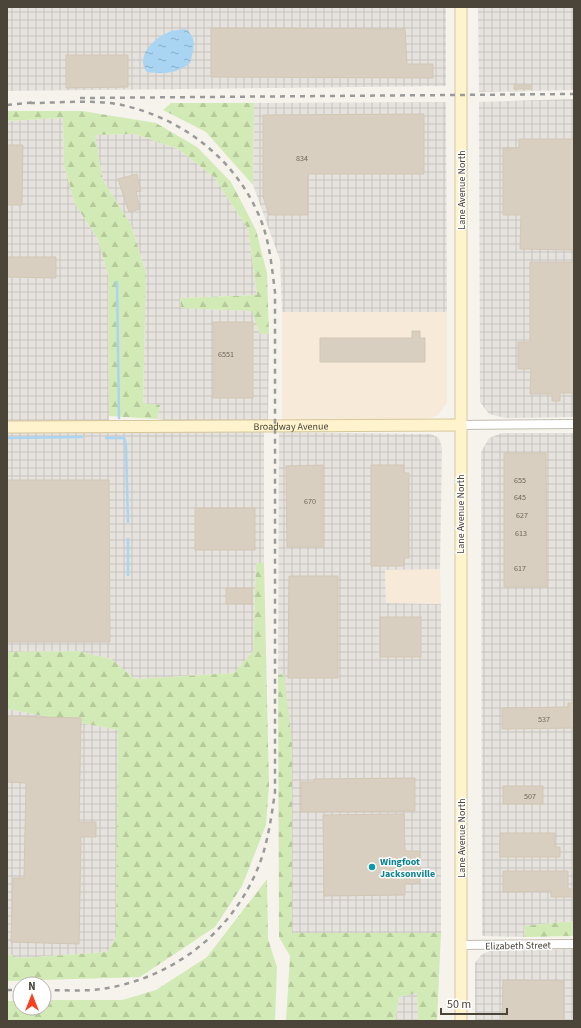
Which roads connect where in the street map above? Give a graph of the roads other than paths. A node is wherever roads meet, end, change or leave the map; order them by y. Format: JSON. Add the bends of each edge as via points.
{"nodes":[{"id":1,"x":461,"y":7,"type":"edge"},
{"id":2,"x":574,"y":424,"type":"edge"},
{"id":3,"x":460,"y":425,"type":"junction"},
{"id":4,"x":7,"y":427,"type":"edge"},
{"id":5,"x":574,"y":944,"type":"edge"},
{"id":6,"x":461,"y":945,"type":"junction"},
{"id":7,"x":461,"y":1021,"type":"edge"}],
"edges":[{"from":1,"to":3,"type":"main road","name":"Lane Avenue North"},
{"from":2,"to":3,"type":"street","name":"Broadway Avenue"},
{"from":3,"to":4,"type":"main road","name":"Broadway Avenue"},
{"from":3,"to":6,"type":"main road","name":"Lane Avenue North"},
{"from":5,"to":6,"type":"street","name":"Elizabeth Street"},
{"from":6,"to":7,"type":"main road","name":"Lane Avenue North"}]}
